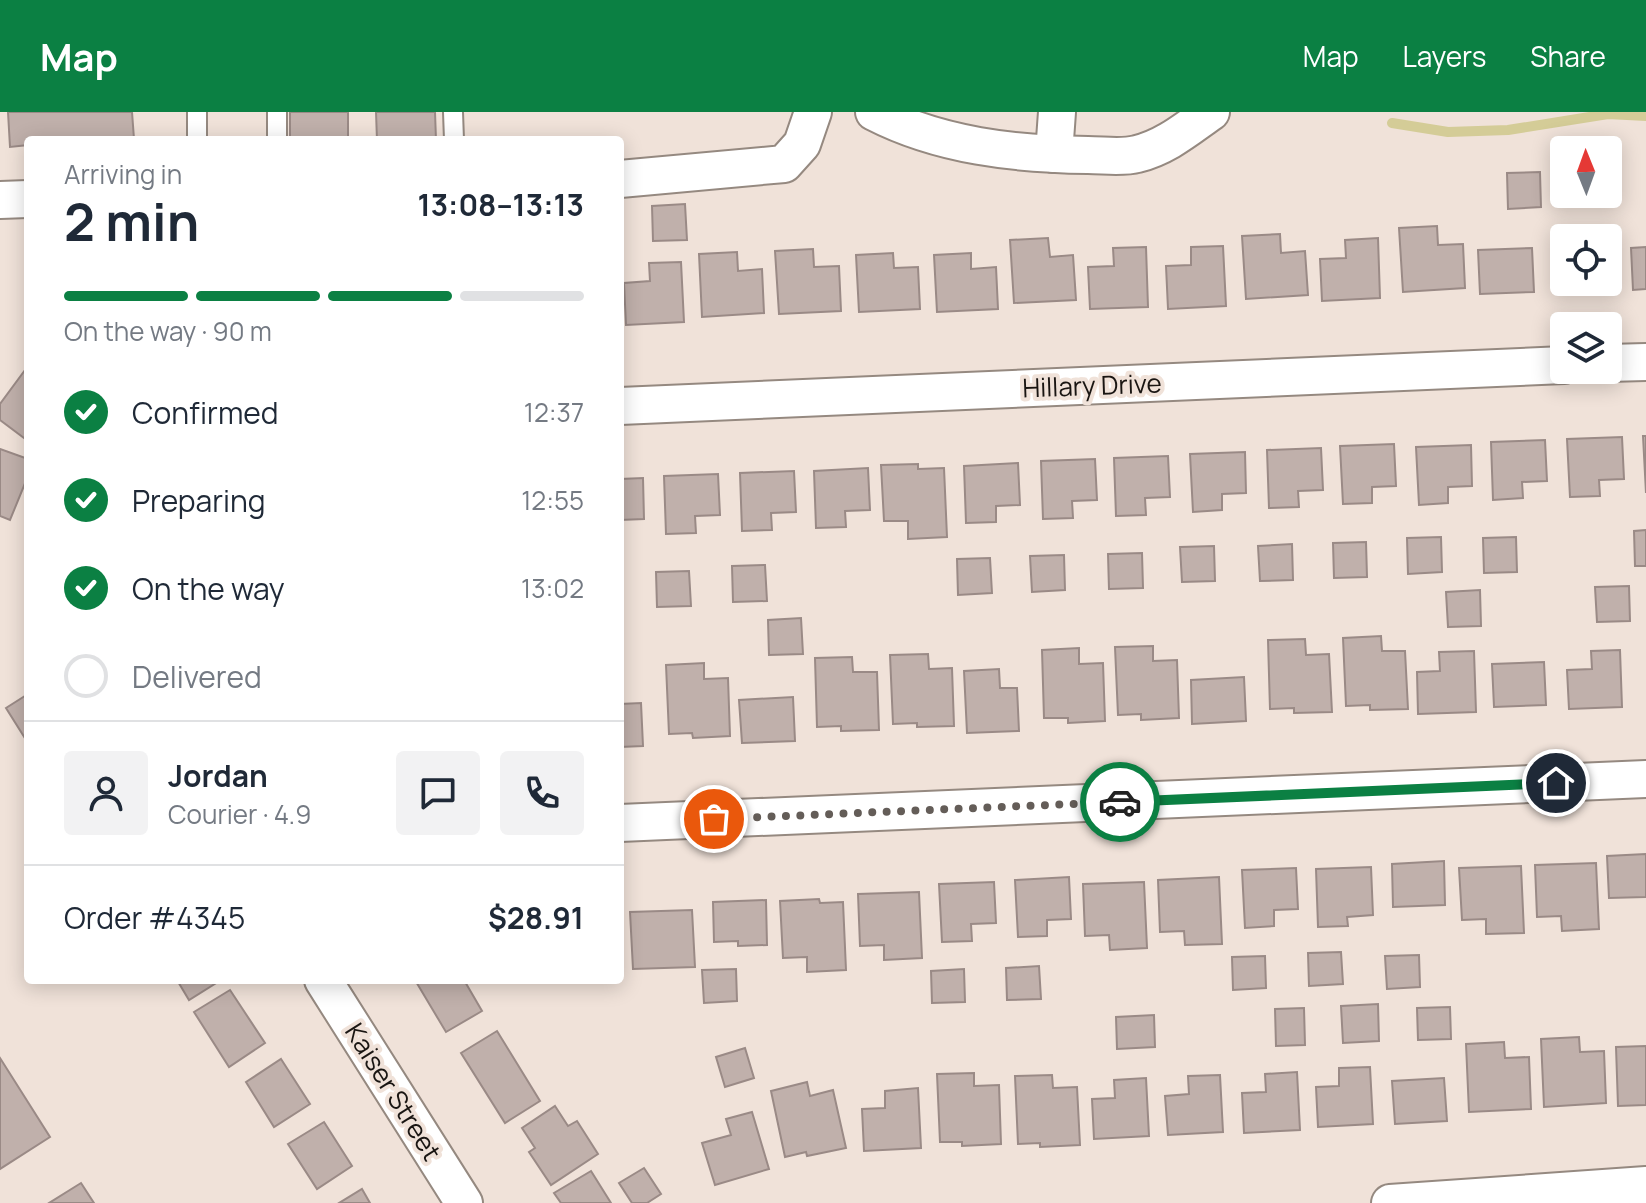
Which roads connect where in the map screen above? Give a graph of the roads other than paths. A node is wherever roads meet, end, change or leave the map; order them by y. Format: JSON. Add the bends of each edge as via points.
{"nodes":[{"id":1,"x":197,"y":112,"type":"edge"},
{"id":2,"x":277,"y":112,"type":"edge"},
{"id":3,"x":453,"y":112,"type":"edge"},
{"id":4,"x":813,"y":112,"type":"edge"},
{"id":5,"x":874,"y":112,"type":"edge"},
{"id":6,"x":1057,"y":112,"type":"edge"},
{"id":7,"x":1211,"y":112,"type":"edge"},
{"id":8,"x":197,"y":136,"type":"edge"},
{"id":9,"x":277,"y":136,"type":"edge"},
{"id":10,"x":454,"y":136,"type":"edge"},
{"id":11,"x":1054,"y":154,"type":"junction"},
{"id":12,"x":624,"y":179,"type":"edge"},
{"id":13,"x":24,"y":199,"type":"edge"},
{"id":14,"x":0,"y":200,"type":"edge"},
{"id":15,"x":1646,"y":362,"type":"edge"},
{"id":16,"x":1622,"y":363,"type":"edge"},
{"id":17,"x":1550,"y":366,"type":"edge"},
{"id":18,"x":624,"y":406,"type":"edge"},
{"id":19,"x":1646,"y":779,"type":"edge"},
{"id":20,"x":624,"y":823,"type":"edge"},
{"id":21,"x":326,"y":984,"type":"edge"},
{"id":22,"x":1646,"y":1185,"type":"edge"},
{"id":23,"x":464,"y":1203,"type":"edge"},
{"id":24,"x":1390,"y":1203,"type":"edge"}],
"edges":[{"from":1,"to":8,"type":"lane"},
{"from":2,"to":9,"type":"lane"},
{"from":3,"to":10,"type":"lane"},
{"from":4,"to":12,"type":"street","via":[[802,144],[784,164]]},
{"from":5,"to":11,"type":"street","via":[[989,149]]},
{"from":6,"to":11,"type":"street"},
{"from":7,"to":11,"type":"street","via":[[1169,142],[1134,155]]},
{"from":13,"to":14,"type":"street"},
{"from":15,"to":16,"type":"street"},
{"from":17,"to":18,"type":"street","name":"Hillary Drive"},
{"from":19,"to":20,"type":"street"},
{"from":21,"to":23,"type":"street","name":"Kaiser Street"},
{"from":22,"to":24,"type":"street"}]}
